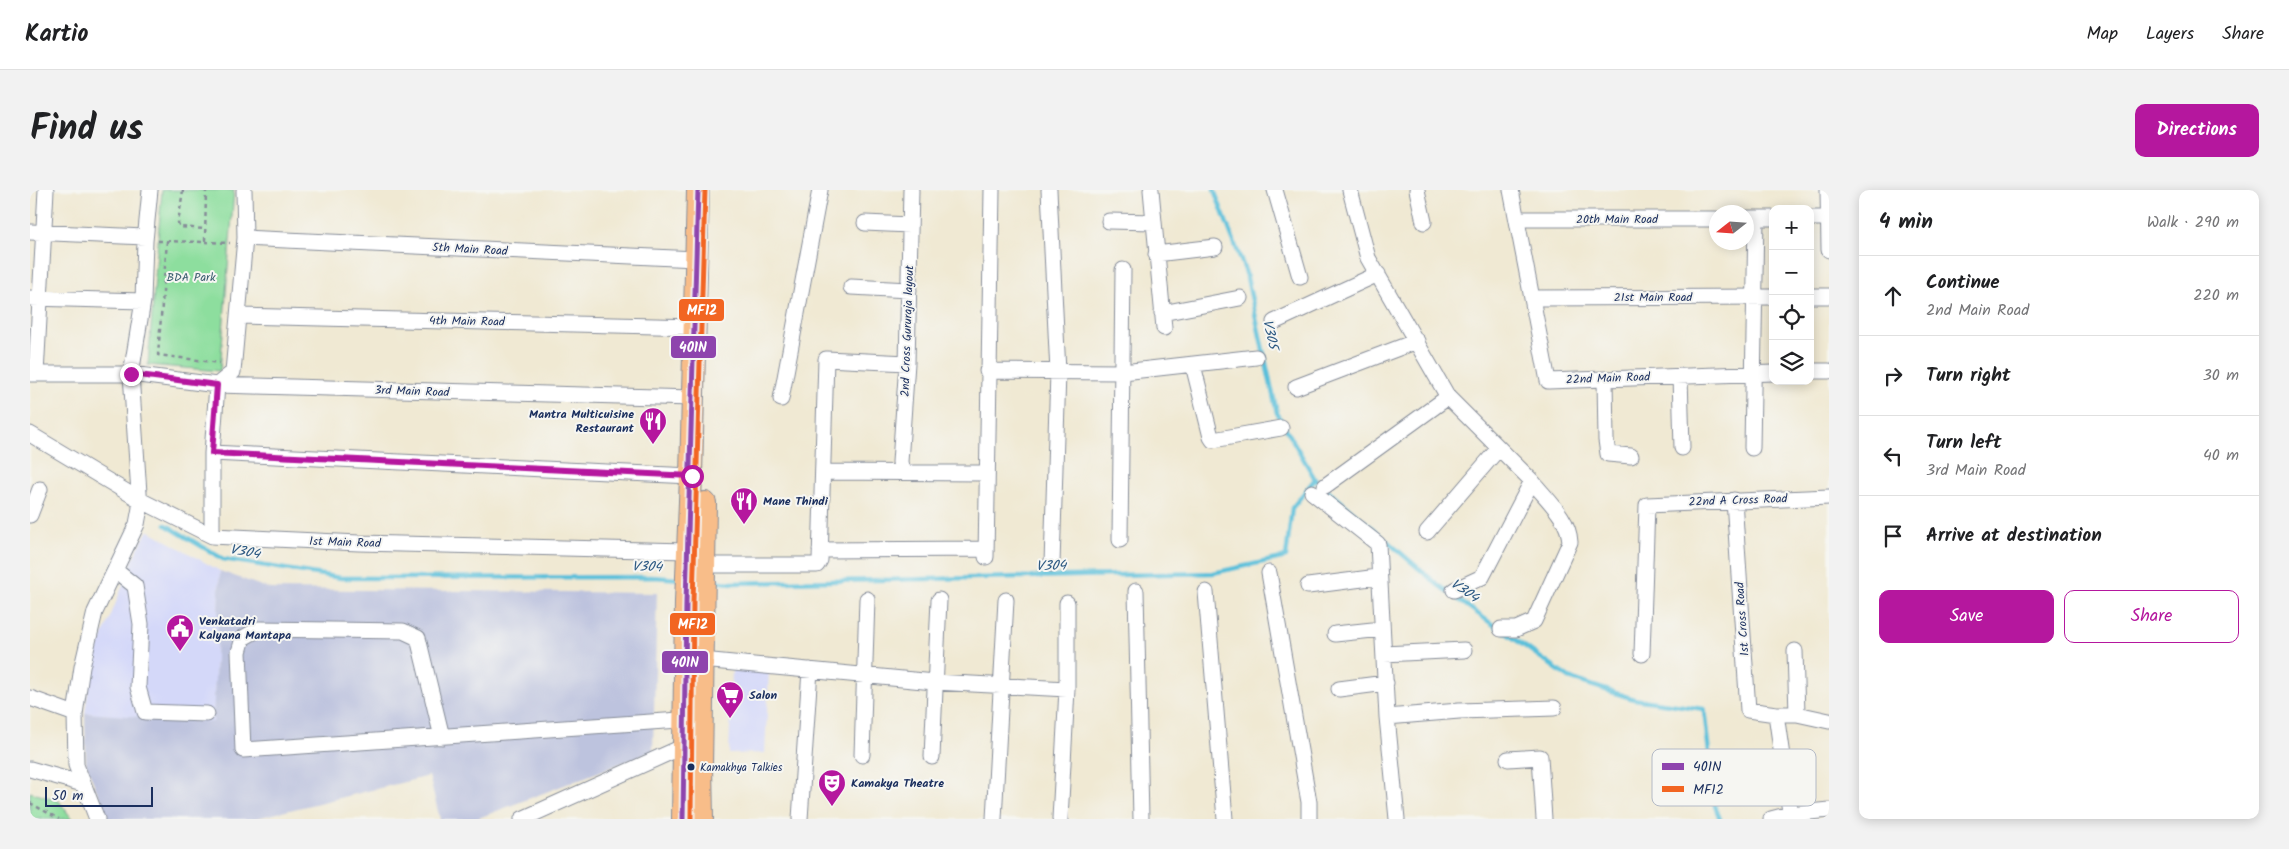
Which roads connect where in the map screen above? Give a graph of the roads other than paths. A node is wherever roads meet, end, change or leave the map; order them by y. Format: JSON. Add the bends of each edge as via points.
{"nodes":[{"id":1,"x":46,"y":190,"type":"edge"},
{"id":2,"x":150,"y":190,"type":"edge"},
{"id":3,"x":244,"y":190,"type":"edge"},
{"id":4,"x":698,"y":190,"type":"edge"},
{"id":5,"x":712,"y":190,"type":"edge"},
{"id":6,"x":820,"y":190,"type":"edge"},
{"id":7,"x":911,"y":190,"type":"edge"},
{"id":8,"x":992,"y":190,"type":"edge"},
{"id":9,"x":1049,"y":190,"type":"edge"},
{"id":10,"x":1151,"y":190,"type":"edge"},
{"id":11,"x":1275,"y":190,"type":"edge"},
{"id":12,"x":1350,"y":190,"type":"edge"},
{"id":13,"x":1417,"y":190,"type":"edge"},
{"id":14,"x":1511,"y":190,"type":"edge"},
{"id":15,"x":1828,"y":190,"type":"edge"},
{"id":16,"x":1709,"y":218,"type":"edge"},
{"id":17,"x":1754,"y":218,"type":"edge"},
{"id":18,"x":1769,"y":218,"type":"edge"},
{"id":19,"x":1814,"y":218,"type":"edge"},
{"id":20,"x":1829,"y":218,"type":"edge"},
{"id":21,"x":1516,"y":220,"type":"junction"},
{"id":22,"x":1109,"y":221,"type":"dead end"},
{"id":23,"x":1154,"y":222,"type":"junction"},
{"id":24,"x":1424,"y":222,"type":"dead end"},
{"id":25,"x":865,"y":223,"type":"dead end"},
{"id":26,"x":910,"y":225,"type":"junction"},
{"id":27,"x":37,"y":233,"type":"edge"},
{"id":28,"x":245,"y":238,"type":"junction"},
{"id":29,"x":145,"y":239,"type":"junction"},
{"id":30,"x":1215,"y":247,"type":"dead end"},
{"id":31,"x":1752,"y":250,"type":"edge"},
{"id":32,"x":1829,"y":250,"type":"edge"},
{"id":33,"x":1156,"y":254,"type":"junction"},
{"id":34,"x":696,"y":259,"type":"junction"},
{"id":35,"x":1123,"y":270,"type":"dead end"},
{"id":36,"x":1378,"y":274,"type":"junction"},
{"id":37,"x":1300,"y":277,"type":"dead end"},
{"id":38,"x":851,"y":287,"type":"dead end"},
{"id":39,"x":909,"y":290,"type":"junction"},
{"id":40,"x":1814,"y":296,"type":"edge"},
{"id":41,"x":1829,"y":296,"type":"edge"},
{"id":42,"x":34,"y":297,"type":"edge"},
{"id":43,"x":1753,"y":297,"type":"junction"},
{"id":44,"x":1769,"y":297,"type":"edge"},
{"id":45,"x":1240,"y":298,"type":"dead end"},
{"id":46,"x":1534,"y":298,"type":"junction"},
{"id":47,"x":143,"y":301,"type":"junction"},
{"id":48,"x":238,"y":316,"type":"junction"},
{"id":49,"x":1274,"y":322,"type":"dead end"},
{"id":50,"x":696,"y":326,"type":"junction"},
{"id":51,"x":1417,"y":341,"type":"junction"},
{"id":52,"x":1256,"y":357,"type":"dead end"},
{"id":53,"x":908,"y":363,"type":"junction"},
{"id":54,"x":1193,"y":365,"type":"junction"},
{"id":55,"x":987,"y":370,"type":"junction"},
{"id":56,"x":1814,"y":371,"type":"edge"},
{"id":57,"x":1829,"y":371,"type":"edge"},
{"id":58,"x":1058,"y":372,"type":"junction"},
{"id":59,"x":1123,"y":372,"type":"junction"},
{"id":60,"x":1754,"y":373,"type":"junction"},
{"id":61,"x":1769,"y":373,"type":"edge"},
{"id":62,"x":33,"y":374,"type":"edge"},
{"id":63,"x":131,"y":374,"type":"junction"},
{"id":64,"x":1680,"y":376,"type":"junction"},
{"id":65,"x":1605,"y":379,"type":"junction"},
{"id":66,"x":217,"y":385,"type":"junction"},
{"id":67,"x":1296,"y":387,"type":"dead end"},
{"id":68,"x":1448,"y":396,"type":"junction"},
{"id":69,"x":693,"y":398,"type":"junction"},
{"id":70,"x":781,"y":400,"type":"dead end"},
{"id":71,"x":1281,"y":428,"type":"dead end"},
{"id":72,"x":30,"y":434,"type":"edge"},
{"id":73,"x":1499,"y":448,"type":"junction"},
{"id":74,"x":1682,"y":448,"type":"dead end"},
{"id":75,"x":1752,"y":448,"type":"dead end"},
{"id":76,"x":212,"y":453,"type":"junction"},
{"id":77,"x":1631,"y":456,"type":"dead end"},
{"id":78,"x":902,"y":471,"type":"junction"},
{"id":79,"x":823,"y":472,"type":"junction"},
{"id":80,"x":988,"y":473,"type":"junction"},
{"id":81,"x":692,"y":476,"type":"junction"},
{"id":82,"x":1532,"y":482,"type":"junction"},
{"id":83,"x":40,"y":489,"type":"dead end"},
{"id":84,"x":1829,"y":497,"type":"edge"},
{"id":85,"x":1734,"y":500,"type":"junction"},
{"id":86,"x":140,"y":504,"type":"junction"},
{"id":87,"x":30,"y":515,"type":"edge"},
{"id":88,"x":1426,"y":532,"type":"dead end"},
{"id":89,"x":212,"y":536,"type":"junction"},
{"id":90,"x":1120,"y":540,"type":"dead end"},
{"id":91,"x":820,"y":550,"type":"junction"},
{"id":92,"x":695,"y":564,"type":"junction"},
{"id":93,"x":1052,"y":564,"type":"dead end"},
{"id":94,"x":115,"y":570,"type":"junction"},
{"id":95,"x":1269,"y":574,"type":"dead end"},
{"id":96,"x":1378,"y":577,"type":"junction"},
{"id":97,"x":1308,"y":586,"type":"dead end"},
{"id":98,"x":1454,"y":590,"type":"dead end"},
{"id":99,"x":1136,"y":591,"type":"dead end"},
{"id":100,"x":1206,"y":592,"type":"dead end"},
{"id":101,"x":867,"y":599,"type":"dead end"},
{"id":102,"x":939,"y":600,"type":"dead end"},
{"id":103,"x":1006,"y":600,"type":"dead end"},
{"id":104,"x":694,"y":603,"type":"junction"},
{"id":105,"x":1067,"y":604,"type":"dead end"},
{"id":106,"x":1382,"y":629,"type":"junction"},
{"id":107,"x":1501,"y":629,"type":"dead end"},
{"id":108,"x":1335,"y":634,"type":"dead end"},
{"id":109,"x":1464,"y":650,"type":"dead end"},
{"id":110,"x":1795,"y":651,"type":"dead end"},
{"id":111,"x":1384,"y":654,"type":"junction"},
{"id":112,"x":1642,"y":654,"type":"dead end"},
{"id":113,"x":702,"y":660,"type":"junction"},
{"id":114,"x":810,"y":670,"type":"junction"},
{"id":115,"x":863,"y":674,"type":"junction"},
{"id":116,"x":934,"y":682,"type":"junction"},
{"id":117,"x":1386,"y":683,"type":"junction"},
{"id":118,"x":1003,"y":685,"type":"junction"},
{"id":119,"x":1068,"y":689,"type":"junction"},
{"id":120,"x":1339,"y":689,"type":"dead end"},
{"id":121,"x":30,"y":698,"type":"edge"},
{"id":122,"x":1554,"y":708,"type":"dead end"},
{"id":123,"x":75,"y":714,"type":"junction"},
{"id":124,"x":207,"y":714,"type":"dead end"},
{"id":125,"x":1776,"y":714,"type":"junction"},
{"id":126,"x":1797,"y":714,"type":"junction"},
{"id":127,"x":1387,"y":717,"type":"junction"},
{"id":128,"x":692,"y":719,"type":"junction"},
{"id":129,"x":1829,"y":721,"type":"edge"},
{"id":130,"x":442,"y":737,"type":"junction"},
{"id":131,"x":682,"y":747,"type":"junction"},
{"id":132,"x":1781,"y":749,"type":"edge"},
{"id":133,"x":862,"y":756,"type":"dead end"},
{"id":134,"x":932,"y":757,"type":"dead end"},
{"id":135,"x":1508,"y":759,"type":"dead end"},
{"id":136,"x":30,"y":769,"type":"edge"},
{"id":137,"x":83,"y":784,"type":"junction"},
{"id":138,"x":1829,"y":810,"type":"edge"},
{"id":139,"x":1791,"y":816,"type":"edge"},
{"id":140,"x":97,"y":819,"type":"edge"},
{"id":141,"x":522,"y":819,"type":"edge"},
{"id":142,"x":683,"y":819,"type":"edge"},
{"id":143,"x":702,"y":819,"type":"edge"},
{"id":144,"x":800,"y":819,"type":"edge"},
{"id":145,"x":994,"y":819,"type":"edge"},
{"id":146,"x":1060,"y":819,"type":"edge"},
{"id":147,"x":1141,"y":819,"type":"edge"},
{"id":148,"x":1226,"y":819,"type":"edge"},
{"id":149,"x":1309,"y":819,"type":"edge"},
{"id":150,"x":1397,"y":819,"type":"edge"},
{"id":151,"x":1544,"y":819,"type":"edge"},
{"id":152,"x":1771,"y":819,"type":"edge"}],
"edges":[{"from":1,"to":27,"type":"street"},
{"from":2,"to":29,"type":"street"},
{"from":3,"to":28,"type":"street"},
{"from":4,"to":34,"type":"highway"},
{"from":5,"to":92,"type":"highway"},
{"from":6,"to":70,"type":"street"},
{"from":7,"to":26,"type":"street","name":"2nd Cross Gururaja layout"},
{"from":8,"to":55,"type":"street"},
{"from":9,"to":58,"type":"street"},
{"from":10,"to":23,"type":"street"},
{"from":11,"to":37,"type":"street"},
{"from":12,"to":36,"type":"street","via":[[1368,258]]},
{"from":13,"to":24,"type":"street"},
{"from":14,"to":21,"type":"street","name":"22nd Main Road"},
{"from":15,"to":20,"type":"street"},
{"from":16,"to":21,"type":"street","name":"20th Main Road"},
{"from":17,"to":18,"type":"street"},
{"from":19,"to":20,"type":"street"},
{"from":20,"to":32,"type":"street"},
{"from":21,"to":46,"type":"street","name":"22nd Main Road"},
{"from":22,"to":23,"type":"street"},
{"from":23,"to":33,"type":"street"},
{"from":25,"to":26,"type":"street"},
{"from":26,"to":39,"type":"street","name":"2nd Cross Gururaja layout"},
{"from":27,"to":29,"type":"street"},
{"from":27,"to":42,"type":"street"},
{"from":28,"to":34,"type":"street","name":"5th Main Road"},
{"from":28,"to":48,"type":"street"},
{"from":29,"to":47,"type":"street"},
{"from":30,"to":33,"type":"street"},
{"from":31,"to":43,"type":"street"},
{"from":33,"to":45,"type":"street","via":[[1163,320]]},
{"from":34,"to":50,"type":"highway"},
{"from":35,"to":59,"type":"street"},
{"from":36,"to":49,"type":"street"},
{"from":36,"to":51,"type":"street"},
{"from":38,"to":39,"type":"street"},
{"from":39,"to":53,"type":"street","name":"2nd Cross Gururaja layout"},
{"from":40,"to":41,"type":"street"},
{"from":42,"to":47,"type":"street"},
{"from":42,"to":62,"type":"street"},
{"from":43,"to":44,"type":"street","name":"21st Main Road"},
{"from":43,"to":46,"type":"street","name":"21st Main Road"},
{"from":43,"to":60,"type":"street"},
{"from":46,"to":65,"type":"street","name":"22nd Main Road","via":[[1548,380]]},
{"from":47,"to":63,"type":"street"},
{"from":48,"to":50,"type":"street","name":"4th Main Road"},
{"from":48,"to":66,"type":"street","via":[[234,372]]},
{"from":50,"to":69,"type":"highway"},
{"from":51,"to":67,"type":"street"},
{"from":51,"to":68,"type":"street"},
{"from":52,"to":54,"type":"street"},
{"from":53,"to":78,"type":"street","name":"2nd Cross Gururaja layout"},
{"from":53,"to":79,"type":"street","via":[[826,359]]},
{"from":54,"to":59,"type":"street"},
{"from":54,"to":71,"type":"street","via":[[1213,440]]},
{"from":55,"to":58,"type":"street"},
{"from":55,"to":80,"type":"street"},
{"from":56,"to":57,"type":"street"},
{"from":58,"to":59,"type":"street"},
{"from":58,"to":93,"type":"street"},
{"from":59,"to":90,"type":"street"},
{"from":60,"to":61,"type":"street","name":"22nd Main Road"},
{"from":60,"to":64,"type":"street","name":"22nd Main Road"},
{"from":60,"to":75,"type":"street"},
{"from":62,"to":63,"type":"street","name":"3rd Main Road"},
{"from":63,"to":66,"type":"street","name":"3rd Main Road"},
{"from":63,"to":86,"type":"street"},
{"from":64,"to":65,"type":"street","name":"22nd Main Road"},
{"from":64,"to":74,"type":"street"},
{"from":65,"to":77,"type":"street","via":[[1608,454]]},
{"from":66,"to":69,"type":"street","name":"3rd Main Road"},
{"from":66,"to":76,"type":"street"},
{"from":68,"to":73,"type":"street"},
{"from":68,"to":96,"type":"street","via":[[1319,489],[1378,544]]},
{"from":69,"to":81,"type":"highway"},
{"from":72,"to":86,"type":"street","name":"1st Main Road"},
{"from":73,"to":82,"type":"street"},
{"from":73,"to":88,"type":"street"},
{"from":76,"to":81,"type":"street"},
{"from":76,"to":89,"type":"street"},
{"from":78,"to":79,"type":"street"},
{"from":78,"to":80,"type":"street","via":[[909,474]]},
{"from":79,"to":91,"type":"street"},
{"from":80,"to":91,"type":"street","via":[[986,553]]},
{"from":81,"to":92,"type":"highway"},
{"from":82,"to":98,"type":"street","via":[[1482,577]]},
{"from":82,"to":107,"type":"street","via":[[1564,519],[1570,531],[1570,542],[1534,620],[1516,629]]},
{"from":83,"to":87,"type":"street"},
{"from":84,"to":85,"type":"street","name":"22nd A Cross Road"},
{"from":85,"to":112,"type":"street","name":"22nd A Cross Road","via":[[1647,505]]},
{"from":85,"to":125,"type":"street","name":"1st Cross Road","via":[[1748,710]]},
{"from":86,"to":89,"type":"street","name":"1st Main Road"},
{"from":86,"to":94,"type":"street","via":[[137,524]]},
{"from":89,"to":92,"type":"street","name":"1st Main Road"},
{"from":91,"to":92,"type":"street","name":"1st Main Road","via":[[820,560],[811,566]]},
{"from":92,"to":104,"type":"highway"},
{"from":94,"to":123,"type":"street","via":[[94,612]]},
{"from":94,"to":124,"type":"street","via":[[134,586],[141,624],[138,687],[145,712]]},
{"from":95,"to":149,"type":"street","via":[[1309,802]]},
{"from":96,"to":97,"type":"street"},
{"from":96,"to":106,"type":"street"},
{"from":99,"to":147,"type":"street"},
{"from":100,"to":148,"type":"street"},
{"from":101,"to":115,"type":"street"},
{"from":102,"to":116,"type":"street"},
{"from":103,"to":118,"type":"street"},
{"from":104,"to":113,"type":"highway"},
{"from":104,"to":128,"type":"highway"},
{"from":105,"to":119,"type":"street"},
{"from":106,"to":108,"type":"street"},
{"from":106,"to":111,"type":"street"},
{"from":109,"to":111,"type":"street"},
{"from":110,"to":126,"type":"street"},
{"from":111,"to":117,"type":"street"},
{"from":113,"to":114,"type":"street"},
{"from":113,"to":128,"type":"highway"},
{"from":114,"to":115,"type":"street"},
{"from":114,"to":144,"type":"street"},
{"from":115,"to":116,"type":"street"},
{"from":115,"to":133,"type":"street"},
{"from":116,"to":118,"type":"street"},
{"from":116,"to":134,"type":"street"},
{"from":117,"to":120,"type":"street"},
{"from":117,"to":127,"type":"street"},
{"from":118,"to":119,"type":"street"},
{"from":118,"to":145,"type":"street"},
{"from":119,"to":146,"type":"street"},
{"from":121,"to":123,"type":"street"},
{"from":122,"to":127,"type":"street"},
{"from":123,"to":137,"type":"street","via":[[76,765]]},
{"from":125,"to":126,"type":"street","name":"1st Cross Road"},
{"from":125,"to":132,"type":"street"},
{"from":126,"to":129,"type":"street","name":"1st Cross Road"},
{"from":127,"to":150,"type":"street"},
{"from":128,"to":130,"type":"street"},
{"from":128,"to":131,"type":"highway"},
{"from":128,"to":143,"type":"highway"},
{"from":130,"to":130,"type":"street","via":[[243,750],[238,652],[244,638],[259,628],[403,632],[418,638]]},
{"from":131,"to":141,"type":"street"},
{"from":131,"to":142,"type":"highway"},
{"from":135,"to":151,"type":"street","via":[[1540,758]]},
{"from":136,"to":137,"type":"street"},
{"from":137,"to":140,"type":"street"},
{"from":138,"to":139,"type":"street"},
{"from":139,"to":152,"type":"street"}]}
